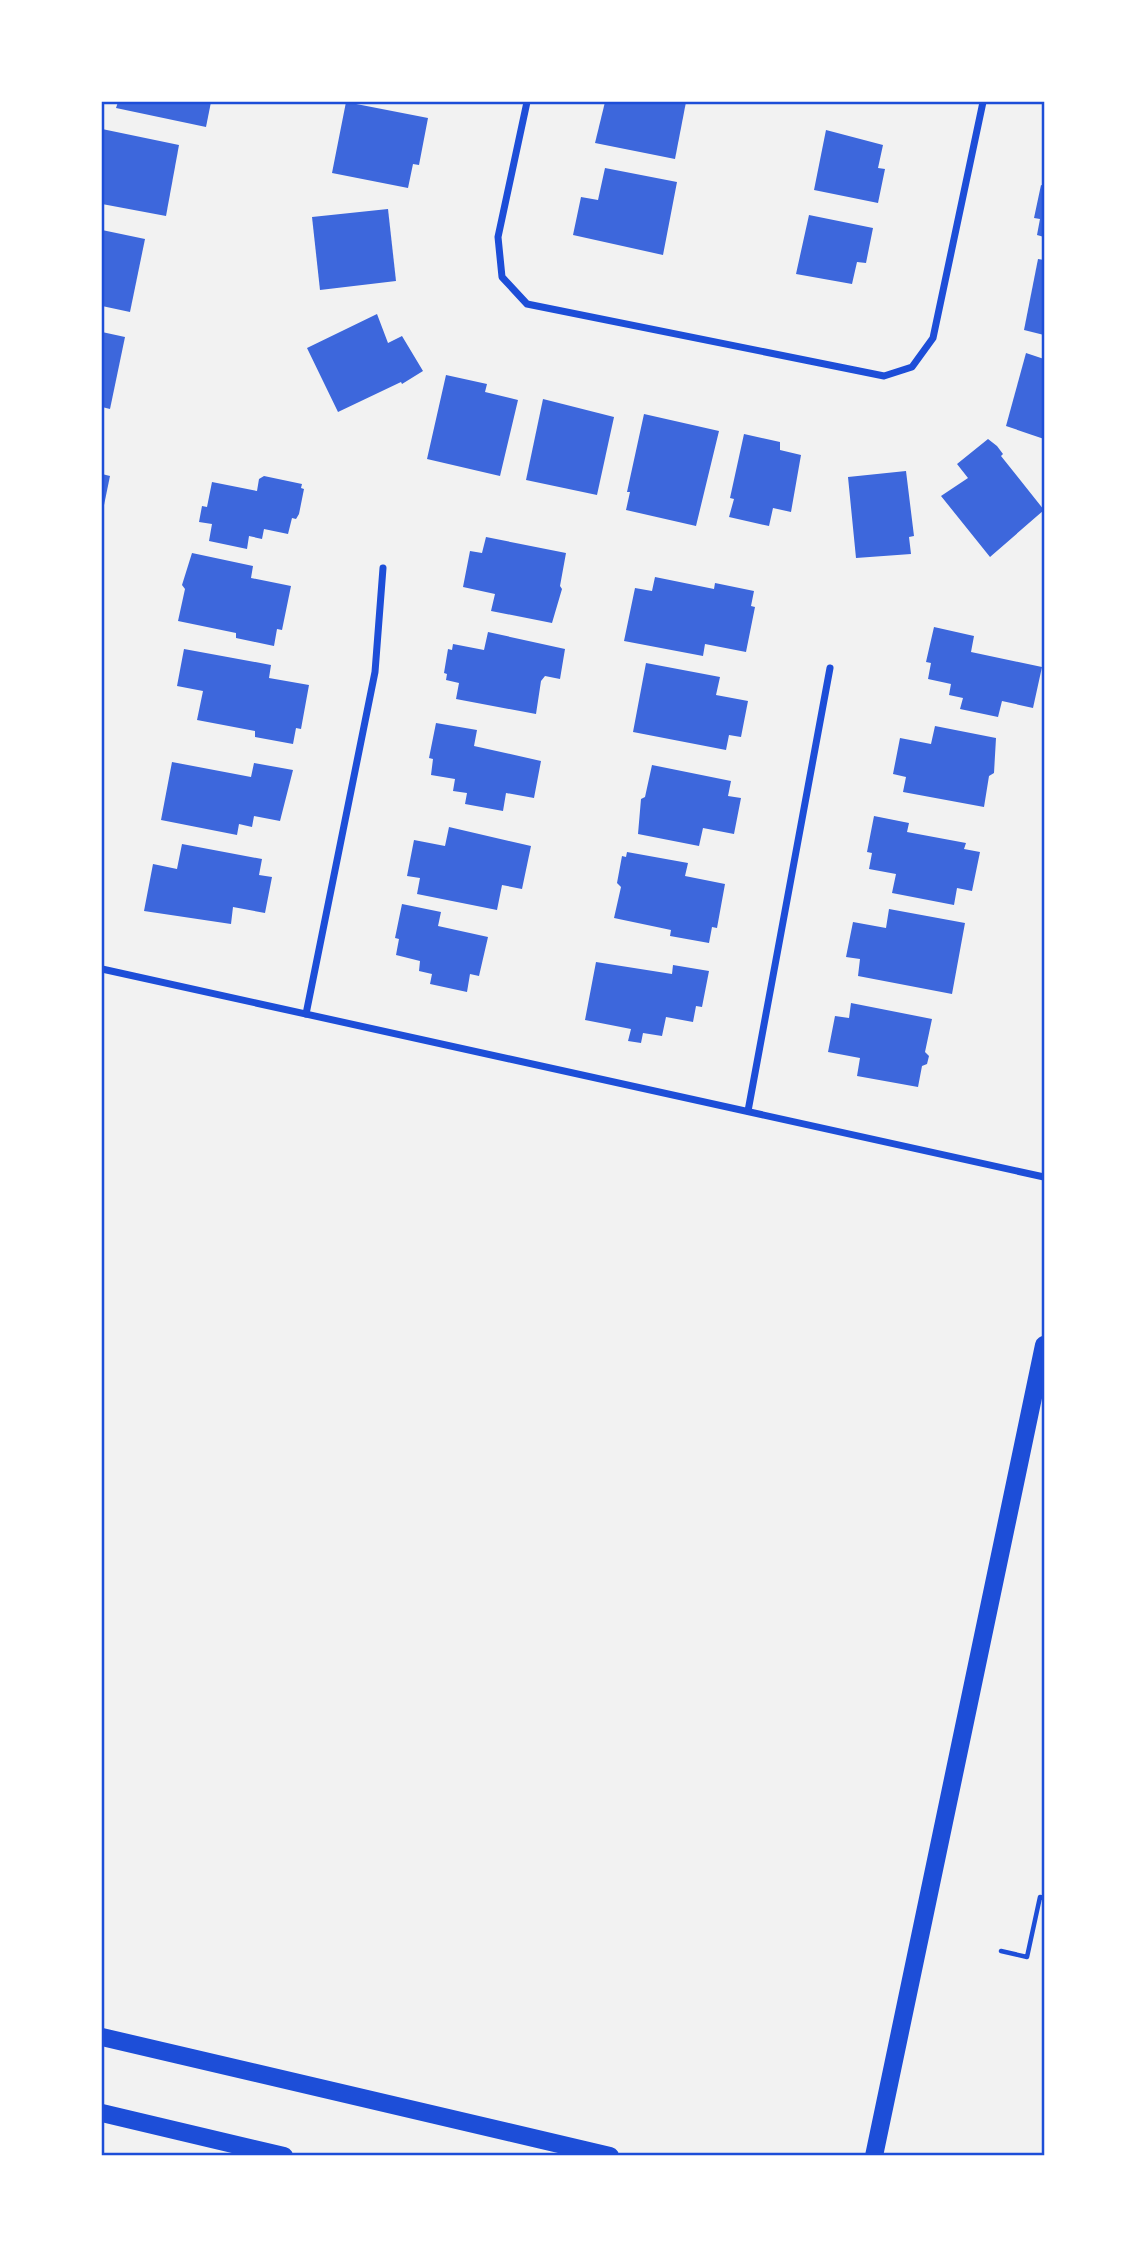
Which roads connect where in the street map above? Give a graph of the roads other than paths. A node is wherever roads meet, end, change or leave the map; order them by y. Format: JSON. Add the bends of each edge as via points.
{"nodes":[{"id":1,"x":527,"y":102,"type":"edge"},
{"id":2,"x":983,"y":102,"type":"edge"},
{"id":3,"x":383,"y":569,"type":"dead end"},
{"id":4,"x":830,"y":668,"type":"dead end"},
{"id":5,"x":102,"y":969,"type":"edge"},
{"id":6,"x":306,"y":1014,"type":"junction"},
{"id":7,"x":748,"y":1111,"type":"junction"},
{"id":8,"x":1045,"y":1177,"type":"edge"},
{"id":9,"x":1045,"y":1345,"type":"edge"},
{"id":10,"x":102,"y":2037,"type":"edge"},
{"id":11,"x":102,"y":2113,"type":"edge"},
{"id":12,"x":284,"y":2155,"type":"edge"},
{"id":13,"x":610,"y":2155,"type":"edge"},
{"id":14,"x":874,"y":2155,"type":"edge"}],
"edges":[{"from":1,"to":2,"type":"street","via":[[498,237],[502,277],[527,304],[884,376],[912,367],[933,338]]},
{"from":3,"to":6,"type":"street","via":[[376,672]]},
{"from":4,"to":7,"type":"street"},
{"from":5,"to":6,"type":"street"},
{"from":6,"to":7,"type":"street"},
{"from":7,"to":8,"type":"street"},
{"from":9,"to":14,"type":"main road"},
{"from":10,"to":13,"type":"main road"},
{"from":11,"to":12,"type":"main road"}]}
